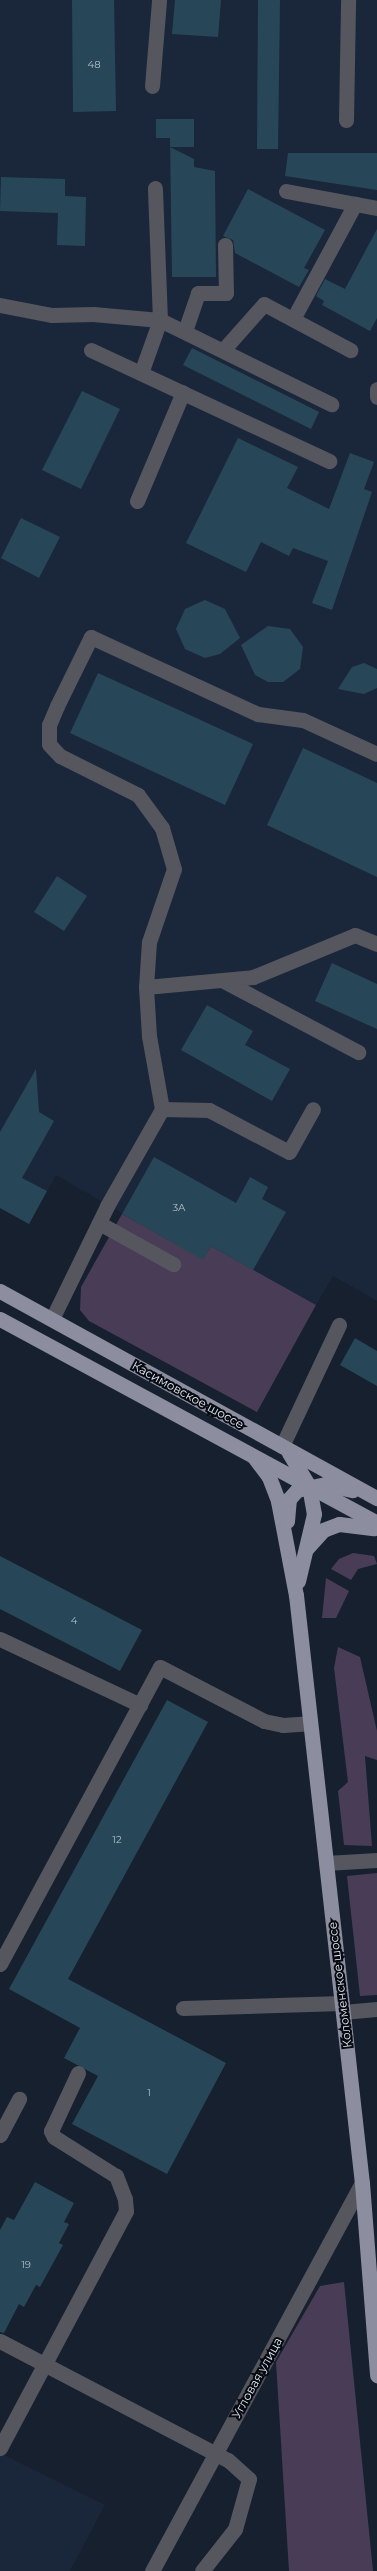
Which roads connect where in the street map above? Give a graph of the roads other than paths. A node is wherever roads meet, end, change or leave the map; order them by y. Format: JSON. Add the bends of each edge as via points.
{"nodes":[{"id":1,"x":159,"y":0,"type":"edge"},
{"id":2,"x":348,"y":0,"type":"edge"},
{"id":3,"x":152,"y":86,"type":"dead end"},
{"id":4,"x":346,"y":120,"type":"dead end"},
{"id":5,"x":156,"y":188,"type":"dead end"},
{"id":6,"x":286,"y":191,"type":"dead end"},
{"id":7,"x":355,"y":204,"type":"junction"},
{"id":8,"x":377,"y":208,"type":"edge"},
{"id":9,"x":225,"y":245,"type":"dead end"},
{"id":10,"x":0,"y":305,"type":"edge"},
{"id":11,"x":293,"y":319,"type":"junction"},
{"id":12,"x":160,"y":320,"type":"junction"},
{"id":13,"x":185,"y":331,"type":"junction"},
{"id":14,"x":224,"y":349,"type":"junction"},
{"id":15,"x":91,"y":350,"type":"dead end"},
{"id":16,"x":350,"y":350,"type":"dead end"},
{"id":17,"x":141,"y":373,"type":"junction"},
{"id":18,"x":377,"y":388,"type":"edge"},
{"id":19,"x":183,"y":392,"type":"junction"},
{"id":20,"x":377,"y":397,"type":"edge"},
{"id":21,"x":331,"y":404,"type":"dead end"},
{"id":22,"x":329,"y":461,"type":"dead end"},
{"id":23,"x":137,"y":501,"type":"dead end"},
{"id":24,"x":377,"y":754,"type":"edge"},
{"id":25,"x":377,"y":944,"type":"edge"},
{"id":26,"x":224,"y":981,"type":"junction"},
{"id":27,"x":146,"y":986,"type":"junction"},
{"id":28,"x":358,"y":1052,"type":"dead end"},
{"id":29,"x":162,"y":1109,"type":"junction"},
{"id":30,"x":313,"y":1109,"type":"dead end"},
{"id":31,"x":99,"y":1223,"type":"junction"},
{"id":32,"x":173,"y":1264,"type":"dead end"},
{"id":33,"x":0,"y":1291,"type":"edge"},
{"id":34,"x":0,"y":1319,"type":"edge"},
{"id":35,"x":52,"y":1320,"type":"junction"},
{"id":36,"x":339,"y":1325,"type":"dead end"},
{"id":37,"x":42,"y":1342,"type":"junction"},
{"id":38,"x":282,"y":1446,"type":"junction"},
{"id":39,"x":254,"y":1457,"type":"junction"},
{"id":40,"x":309,"y":1486,"type":"junction"},
{"id":41,"x":372,"y":1496,"type":"edge"},
{"id":42,"x":377,"y":1523,"type":"edge"},
{"id":43,"x":377,"y":1529,"type":"edge"},
{"id":44,"x":286,"y":1537,"type":"junction"},
{"id":45,"x":301,"y":1558,"type":"junction"},
{"id":46,"x":296,"y":1595,"type":"junction"},
{"id":47,"x":0,"y":1639,"type":"edge"},
{"id":48,"x":140,"y":1705,"type":"junction"},
{"id":49,"x":309,"y":1723,"type":"junction"},
{"id":50,"x":377,"y":1860,"type":"edge"},
{"id":51,"x":326,"y":1863,"type":"junction"},
{"id":52,"x":0,"y":1964,"type":"edge"},
{"id":53,"x":343,"y":2007,"type":"junction"},
{"id":54,"x":183,"y":2008,"type":"dead end"},
{"id":55,"x":377,"y":2009,"type":"edge"},
{"id":56,"x":78,"y":2073,"type":"dead end"},
{"id":57,"x":19,"y":2099,"type":"dead end"},
{"id":58,"x":0,"y":2135,"type":"edge"},
{"id":59,"x":362,"y":2183,"type":"junction"},
{"id":60,"x":375,"y":2322,"type":"edge"},
{"id":61,"x":0,"y":2341,"type":"edge"},
{"id":62,"x":44,"y":2364,"type":"junction"},
{"id":63,"x":377,"y":2375,"type":"edge"},
{"id":64,"x":0,"y":2448,"type":"edge"},
{"id":65,"x":215,"y":2455,"type":"junction"},
{"id":66,"x":152,"y":2571,"type":"edge"},
{"id":67,"x":202,"y":2571,"type":"edge"}],
"edges":[{"from":1,"to":3,"type":"street"},
{"from":2,"to":4,"type":"street"},
{"from":5,"to":12,"type":"street"},
{"from":6,"to":7,"type":"street"},
{"from":7,"to":8,"type":"street"},
{"from":7,"to":11,"type":"street"},
{"from":9,"to":13,"type":"street","via":[[226,293],[198,293]]},
{"from":10,"to":12,"type":"street","via":[[52,315],[93,314]]},
{"from":11,"to":14,"type":"street","via":[[264,304]]},
{"from":11,"to":16,"type":"street"},
{"from":12,"to":13,"type":"street"},
{"from":12,"to":17,"type":"street"},
{"from":13,"to":14,"type":"street"},
{"from":14,"to":21,"type":"street"},
{"from":15,"to":17,"type":"street"},
{"from":17,"to":19,"type":"street"},
{"from":18,"to":20,"type":"street"},
{"from":19,"to":22,"type":"street"},
{"from":19,"to":23,"type":"street"},
{"from":24,"to":27,"type":"street","via":[[303,720],[258,714],[91,637],[49,725],[49,744],[60,756],[138,795],[162,828],[174,869],[149,942]]},
{"from":25,"to":26,"type":"street","via":[[355,935],[253,977]]},
{"from":26,"to":27,"type":"street"},
{"from":26,"to":28,"type":"street"},
{"from":27,"to":29,"type":"street","via":[[149,1036]]},
{"from":29,"to":30,"type":"street","via":[[209,1110],[289,1152]]},
{"from":29,"to":31,"type":"street"},
{"from":31,"to":32,"type":"street"},
{"from":31,"to":35,"type":"street"},
{"from":33,"to":35,"type":"main road","name":"Касимовское шоссе"},
{"from":34,"to":37,"type":"main road","name":"Касимовское шоссе"},
{"from":35,"to":37,"type":"main road"},
{"from":35,"to":38,"type":"main road","name":"Касимовское шоссе"},
{"from":36,"to":38,"type":"street"},
{"from":37,"to":39,"type":"main road","name":"Касимовское шоссе"},
{"from":38,"to":40,"type":"main road","name":"Коломенское шоссе","via":[[297,1460]]},
{"from":38,"to":41,"type":"main road","name":"Касимовское шоссе"},
{"from":39,"to":40,"type":"main road","name":"Касимовское шоссе"},
{"from":39,"to":44,"type":"main road","name":"Коломенское шоссе","via":[[269,1477]]},
{"from":40,"to":41,"type":"main road","via":[[325,1484]]},
{"from":40,"to":42,"type":"main road","name":"Касимовское шоссе"},
{"from":40,"to":44,"type":"main road","via":[[297,1490],[289,1499]]},
{"from":40,"to":45,"type":"main road","name":"Коломенское шоссе","via":[[314,1514]]},
{"from":43,"to":45,"type":"main road","via":[[355,1524],[323,1530]]},
{"from":44,"to":46,"type":"main road","name":"Коломенское шоссе"},
{"from":45,"to":46,"type":"main road","name":"Коломенское шоссе"},
{"from":46,"to":49,"type":"main road","name":"Коломенское шоссе"},
{"from":47,"to":48,"type":"street"},
{"from":48,"to":49,"type":"street","via":[[160,1668],[264,1721],[283,1725]]},
{"from":48,"to":52,"type":"street"},
{"from":49,"to":51,"type":"main road","name":"Коломенское шоссе"},
{"from":50,"to":51,"type":"street"},
{"from":51,"to":53,"type":"main road","name":"Коломенское шоссе"},
{"from":53,"to":54,"type":"street"},
{"from":53,"to":55,"type":"street"},
{"from":53,"to":59,"type":"main road","name":"Коломенское шоссе"},
{"from":56,"to":62,"type":"street","via":[[51,2131],[54,2137],[116,2176],[126,2199],[126,2211]]},
{"from":57,"to":58,"type":"street"},
{"from":59,"to":60,"type":"main road","name":"Коломенское шоссе"},
{"from":59,"to":65,"type":"street","name":"Угловая улица"},
{"from":60,"to":63,"type":"main road","name":"Коломенское шоссе"},
{"from":61,"to":62,"type":"street"},
{"from":62,"to":64,"type":"street"},
{"from":62,"to":65,"type":"street"},
{"from":65,"to":66,"type":"street","name":"Угловая улица"},
{"from":65,"to":67,"type":"street","via":[[228,2460],[249,2479],[235,2529]]}]}
